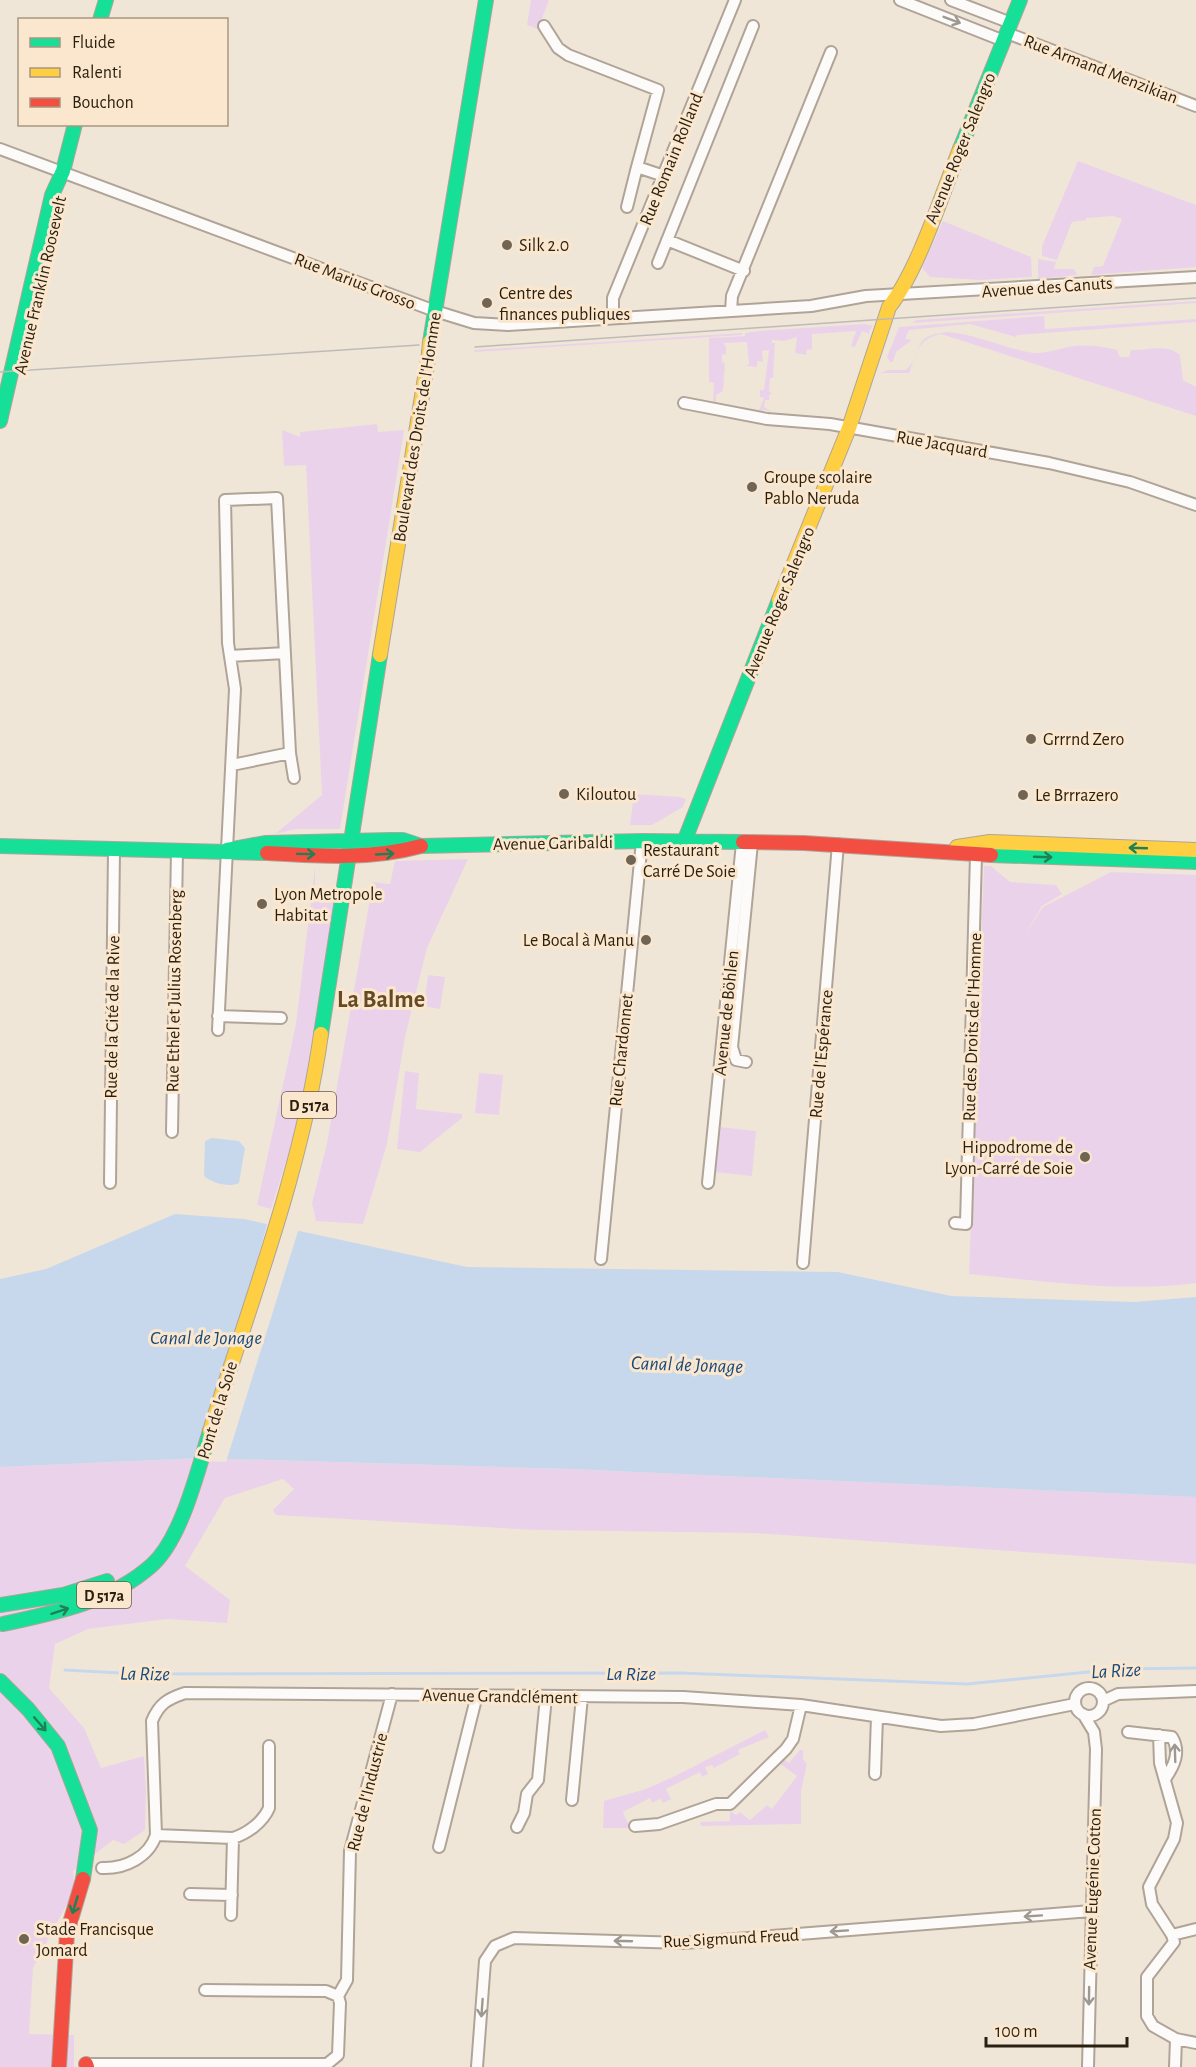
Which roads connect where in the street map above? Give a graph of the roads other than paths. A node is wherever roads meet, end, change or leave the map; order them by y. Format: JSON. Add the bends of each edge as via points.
{"nodes":[{"id":1,"x":106,"y":0,"type":"edge"},
{"id":2,"x":486,"y":0,"type":"edge"},
{"id":3,"x":735,"y":0,"type":"edge"},
{"id":4,"x":900,"y":0,"type":"edge"},
{"id":5,"x":951,"y":0,"type":"edge"},
{"id":6,"x":1020,"y":0,"type":"edge"},
{"id":7,"x":101,"y":18,"type":"edge"},
{"id":8,"x":544,"y":26,"type":"dead end"},
{"id":9,"x":753,"y":26,"type":"dead end"},
{"id":10,"x":1007,"y":32,"type":"junction"},
{"id":11,"x":831,"y":52,"type":"dead end"},
{"id":12,"x":1196,"y":106,"type":"edge"},
{"id":13,"x":74,"y":126,"type":"edge"},
{"id":14,"x":0,"y":149,"type":"edge"},
{"id":15,"x":637,"y":167,"type":"junction"},
{"id":16,"x":63,"y":171,"type":"junction"},
{"id":17,"x":664,"y":176,"type":"junction"},
{"id":18,"x":627,"y":207,"type":"dead end"},
{"id":19,"x":667,"y":240,"type":"junction"},
{"id":20,"x":658,"y":263,"type":"dead end"},
{"id":21,"x":744,"y":271,"type":"junction"},
{"id":22,"x":1196,"y":277,"type":"edge"},
{"id":23,"x":898,"y":296,"type":"junction"},
{"id":24,"x":435,"y":311,"type":"junction"},
{"id":25,"x":731,"y":311,"type":"junction"},
{"id":26,"x":613,"y":318,"type":"junction"},
{"id":27,"x":23,"y":347,"type":"junction"},
{"id":28,"x":684,"y":403,"type":"dead end"},
{"id":29,"x":0,"y":421,"type":"edge"},
{"id":30,"x":849,"y":428,"type":"junction"},
{"id":31,"x":0,"y":432,"type":"edge"},
{"id":32,"x":1196,"y":505,"type":"edge"},
{"id":33,"x":285,"y":653,"type":"junction"},
{"id":34,"x":230,"y":656,"type":"junction"},
{"id":35,"x":290,"y":753,"type":"junction"},
{"id":36,"x":232,"y":765,"type":"junction"},
{"id":37,"x":294,"y":778,"type":"dead end"},
{"id":38,"x":642,"y":841,"type":"junction"},
{"id":39,"x":684,"y":842,"type":"junction"},
{"id":40,"x":747,"y":843,"type":"junction"},
{"id":41,"x":1015,"y":843,"type":"junction"},
{"id":42,"x":838,"y":844,"type":"junction"},
{"id":43,"x":0,"y":846,"type":"edge"},
{"id":44,"x":349,"y":848,"type":"junction"},
{"id":45,"x":227,"y":850,"type":"junction"},
{"id":46,"x":1196,"y":850,"type":"edge"},
{"id":47,"x":114,"y":851,"type":"junction"},
{"id":48,"x":177,"y":851,"type":"junction"},
{"id":49,"x":943,"y":852,"type":"junction"},
{"id":50,"x":982,"y":855,"type":"junction"},
{"id":51,"x":1196,"y":862,"type":"edge"},
{"id":52,"x":218,"y":1016,"type":"junction"},
{"id":53,"x":281,"y":1018,"type":"dead end"},
{"id":54,"x":218,"y":1030,"type":"dead end"},
{"id":55,"x":746,"y":1062,"type":"dead end"},
{"id":56,"x":172,"y":1131,"type":"dead end"},
{"id":57,"x":110,"y":1183,"type":"dead end"},
{"id":58,"x":708,"y":1183,"type":"dead end"},
{"id":59,"x":955,"y":1223,"type":"dead end"},
{"id":60,"x":600,"y":1259,"type":"dead end"},
{"id":61,"x":803,"y":1263,"type":"dead end"},
{"id":62,"x":177,"y":1523,"type":"junction"},
{"id":63,"x":0,"y":1605,"type":"edge"},
{"id":64,"x":2,"y":1630,"type":"edge"},
{"id":65,"x":0,"y":1681,"type":"edge"},
{"id":66,"x":1196,"y":1691,"type":"edge"},
{"id":67,"x":392,"y":1694,"type":"junction"},
{"id":68,"x":477,"y":1695,"type":"junction"},
{"id":69,"x":546,"y":1696,"type":"junction"},
{"id":70,"x":582,"y":1697,"type":"junction"},
{"id":71,"x":1103,"y":1701,"type":"junction"},
{"id":72,"x":1075,"y":1704,"type":"junction"},
{"id":73,"x":801,"y":1705,"type":"junction"},
{"id":74,"x":1083,"y":1714,"type":"junction"},
{"id":75,"x":877,"y":1717,"type":"junction"},
{"id":76,"x":1128,"y":1732,"type":"dead end"},
{"id":77,"x":1159,"y":1735,"type":"junction"},
{"id":78,"x":269,"y":1746,"type":"dead end"},
{"id":79,"x":875,"y":1774,"type":"dead end"},
{"id":80,"x":1165,"y":1779,"type":"junction"},
{"id":81,"x":572,"y":1800,"type":"dead end"},
{"id":82,"x":635,"y":1826,"type":"dead end"},
{"id":83,"x":517,"y":1827,"type":"dead end"},
{"id":84,"x":156,"y":1835,"type":"junction"},
{"id":85,"x":233,"y":1838,"type":"junction"},
{"id":86,"x":439,"y":1847,"type":"dead end"},
{"id":87,"x":102,"y":1868,"type":"dead end"},
{"id":88,"x":190,"y":1894,"type":"dead end"},
{"id":89,"x":232,"y":1895,"type":"junction"},
{"id":90,"x":1091,"y":1911,"type":"junction"},
{"id":91,"x":231,"y":1915,"type":"dead end"},
{"id":92,"x":1196,"y":1929,"type":"edge"},
{"id":93,"x":1172,"y":1935,"type":"junction"},
{"id":94,"x":205,"y":1990,"type":"dead end"},
{"id":95,"x":338,"y":1996,"type":"junction"},
{"id":96,"x":1176,"y":2039,"type":"junction"},
{"id":97,"x":1196,"y":2043,"type":"edge"},
{"id":98,"x":86,"y":2065,"type":"edge"},
{"id":99,"x":140,"y":2065,"type":"edge"},
{"id":100,"x":236,"y":2065,"type":"edge"},
{"id":101,"x":327,"y":2065,"type":"edge"},
{"id":102,"x":59,"y":2067,"type":"edge"},
{"id":103,"x":477,"y":2067,"type":"edge"},
{"id":104,"x":1088,"y":2067,"type":"edge"},
{"id":105,"x":1175,"y":2067,"type":"edge"}],
"edges":[{"from":1,"to":7,"type":"main road"},
{"from":2,"to":24,"type":"main road","name":"Boulevard des Droits de l'Homme"},
{"from":3,"to":17,"type":"street","name":"Rue Romain Rolland"},
{"from":4,"to":10,"type":"street","one_way":true},
{"from":5,"to":10,"type":"street"},
{"from":6,"to":10,"type":"main road","name":"Avenue Roger Salengro"},
{"from":8,"to":15,"type":"street","via":[[558,48],[568,55],[658,90]]},
{"from":9,"to":19,"type":"street","name":"Rue Romain Rolland"},
{"from":10,"to":12,"type":"street","name":"Rue Armand Menzikian"},
{"from":10,"to":23,"type":"main road","name":"Avenue Roger Salengro"},
{"from":11,"to":21,"type":"street"},
{"from":13,"to":16,"type":"main road","name":"Avenue Franklin Roosevelt"},
{"from":14,"to":16,"type":"street","name":"Rue Marius Grosso"},
{"from":15,"to":17,"type":"street"},
{"from":15,"to":18,"type":"street"},
{"from":16,"to":24,"type":"street","name":"Rue Marius Grosso"},
{"from":16,"to":27,"type":"main road","name":"Avenue Franklin Roosevelt","via":[[52,195]]},
{"from":17,"to":26,"type":"street","name":"Rue Romain Rolland","via":[[613,298]]},
{"from":19,"to":20,"type":"street","name":"Rue Romain Rolland"},
{"from":19,"to":21,"type":"street"},
{"from":21,"to":25,"type":"street","via":[[732,296]]},
{"from":22,"to":23,"type":"street","name":"Avenue des Canuts"},
{"from":23,"to":25,"type":"street","name":"Rue Marius Grosso"},
{"from":23,"to":30,"type":"main road","name":"Avenue Roger Salengro"},
{"from":24,"to":26,"type":"street","name":"Rue Marius Grosso","via":[[474,323],[498,325]]},
{"from":24,"to":44,"type":"main road","name":"Boulevard des Droits de l'Homme"},
{"from":25,"to":26,"type":"street","name":"Rue Marius Grosso"},
{"from":27,"to":29,"type":"main road","name":"Avenue Franklin Roosevelt"},
{"from":27,"to":31,"type":"main road","name":"Avenue Franklin Roosevelt","via":[[9,416]]},
{"from":28,"to":30,"type":"street","name":"Rue Jacquard","via":[[767,419]]},
{"from":30,"to":32,"type":"street","name":"Rue Jacquard","via":[[1049,463],[1130,482]]},
{"from":30,"to":39,"type":"main road","name":"Avenue Roger Salengro"},
{"from":33,"to":34,"type":"street"},
{"from":33,"to":34,"type":"street","via":[[277,498],[225,500]]},
{"from":33,"to":35,"type":"street"},
{"from":34,"to":36,"type":"street","via":[[235,689]]},
{"from":35,"to":36,"type":"street"},
{"from":35,"to":37,"type":"street"},
{"from":36,"to":45,"type":"street"},
{"from":38,"to":39,"type":"main road","name":"Avenue Garibaldi"},
{"from":38,"to":44,"type":"main road","name":"Avenue Garibaldi","via":[[421,846],[402,840]]},
{"from":38,"to":60,"type":"street","name":"Rue Chardonnet"},
{"from":39,"to":40,"type":"main road"},
{"from":40,"to":42,"type":"main road"},
{"from":40,"to":55,"type":"street","via":[[732,1047],[736,1060]]},
{"from":40,"to":58,"type":"street","name":"Avenue de Böhlen"},
{"from":46,"to":41,"type":"main road","one_way":true},
{"from":41,"to":49,"type":"main road","via":[[990,843]]},
{"from":41,"to":50,"type":"main road","via":[[988,849]]},
{"from":42,"to":49,"type":"main road"},
{"from":42,"to":61,"type":"street","name":"Rue de l'Espérance"},
{"from":43,"to":47,"type":"main road","name":"Avenue Garibaldi"},
{"from":44,"to":45,"type":"main road","name":"Avenue Garibaldi","via":[[248,844]]},
{"from":44,"to":62,"type":"main road","name":"Pont de la Soie","number":"D 517a","via":[[314,1085],[284,1196],[192,1487]]},
{"from":45,"to":48,"type":"main road","name":"Avenue Garibaldi"},
{"from":45,"to":52,"type":"street"},
{"from":47,"to":48,"type":"main road","name":"Avenue Garibaldi"},
{"from":47,"to":57,"type":"street","name":"Rue de la Cité de la Rive"},
{"from":48,"to":56,"type":"street","name":"Rue Ethel et Julius Rosenberg"},
{"from":49,"to":50,"type":"main road"},
{"from":50,"to":51,"type":"main road","one_way":true},
{"from":50,"to":59,"type":"street","name":"Rue des Droits de l'Homme","via":[[966,1224]]},
{"from":52,"to":53,"type":"street"},
{"from":52,"to":54,"type":"street"},
{"from":62,"to":63,"type":"main road","number":"D 517a","via":[[127,1569],[100,1585],[63,1596]]},
{"from":64,"to":62,"type":"main road","number":"D 517a","one_way":true,"via":[[97,1598],[127,1583],[160,1556]]},
{"from":63,"to":64,"type":"main road"},
{"from":65,"to":102,"type":"main road","one_way":true,"via":[[58,1746],[90,1830],[87,1867],[67,1934]]},
{"from":66,"to":71,"type":"street","via":[[1118,1694]]},
{"from":67,"to":68,"type":"street","name":"Avenue Grandclément"},
{"from":67,"to":84,"type":"street","name":"Avenue Grandclément","via":[[185,1693],[167,1699],[157,1709],[153,1721]]},
{"from":67,"to":95,"type":"street","name":"Rue de l'Industrie","via":[[350,1851],[347,1980]]},
{"from":68,"to":69,"type":"street","name":"Avenue Grandclément"},
{"from":68,"to":86,"type":"street"},
{"from":69,"to":70,"type":"street","name":"Avenue Grandclément"},
{"from":69,"to":83,"type":"street","via":[[538,1780],[527,1794]]},
{"from":70,"to":73,"type":"street","name":"Avenue Grandclément","via":[[683,1697]]},
{"from":70,"to":81,"type":"street"},
{"from":71,"to":72,"type":"street","via":[[1099,1692],[1090,1688],[1078,1694]]},
{"from":71,"to":74,"type":"street","via":[[1097,1714]]},
{"from":72,"to":74,"type":"street"},
{"from":72,"to":75,"type":"street","name":"Avenue Grandclément","via":[[964,1725],[941,1726]]},
{"from":73,"to":75,"type":"street","name":"Avenue Grandclément"},
{"from":73,"to":82,"type":"street","via":[[793,1739],[730,1804],[716,1804],[659,1824]]},
{"from":74,"to":90,"type":"street","name":"Avenue Eugénie Cotton","via":[[1094,1732],[1096,1749]]},
{"from":75,"to":79,"type":"street"},
{"from":76,"to":77,"type":"street"},
{"from":77,"to":80,"type":"street"},
{"from":80,"to":77,"type":"street","one_way":true,"via":[[1175,1763],[1175,1742],[1172,1737]]},
{"from":78,"to":85,"type":"street","via":[[269,1808],[243,1835]]},
{"from":80,"to":93,"type":"street","via":[[1177,1823],[1174,1839],[1149,1887],[1152,1904]]},
{"from":84,"to":85,"type":"street"},
{"from":84,"to":87,"type":"street","via":[[146,1854]]},
{"from":85,"to":89,"type":"street"},
{"from":88,"to":89,"type":"street"},
{"from":89,"to":91,"type":"street"},
{"from":90,"to":103,"type":"street","name":"Rue Sigmund Freud","one_way":true,"via":[[684,1943],[514,1938],[495,1946],[485,1961]]},
{"from":90,"to":104,"type":"street","name":"Avenue Eugénie Cotton","one_way":true},
{"from":92,"to":93,"type":"street"},
{"from":93,"to":96,"type":"street","via":[[1170,1950],[1147,1977],[1147,2016],[1153,2026]]},
{"from":94,"to":95,"type":"street","via":[[326,1991]]},
{"from":95,"to":101,"type":"street","via":[[338,2055]]},
{"from":96,"to":97,"type":"street"},
{"from":96,"to":105,"type":"street"},
{"from":98,"to":99,"type":"street"},
{"from":99,"to":100,"type":"street"},
{"from":100,"to":101,"type":"street"}]}
